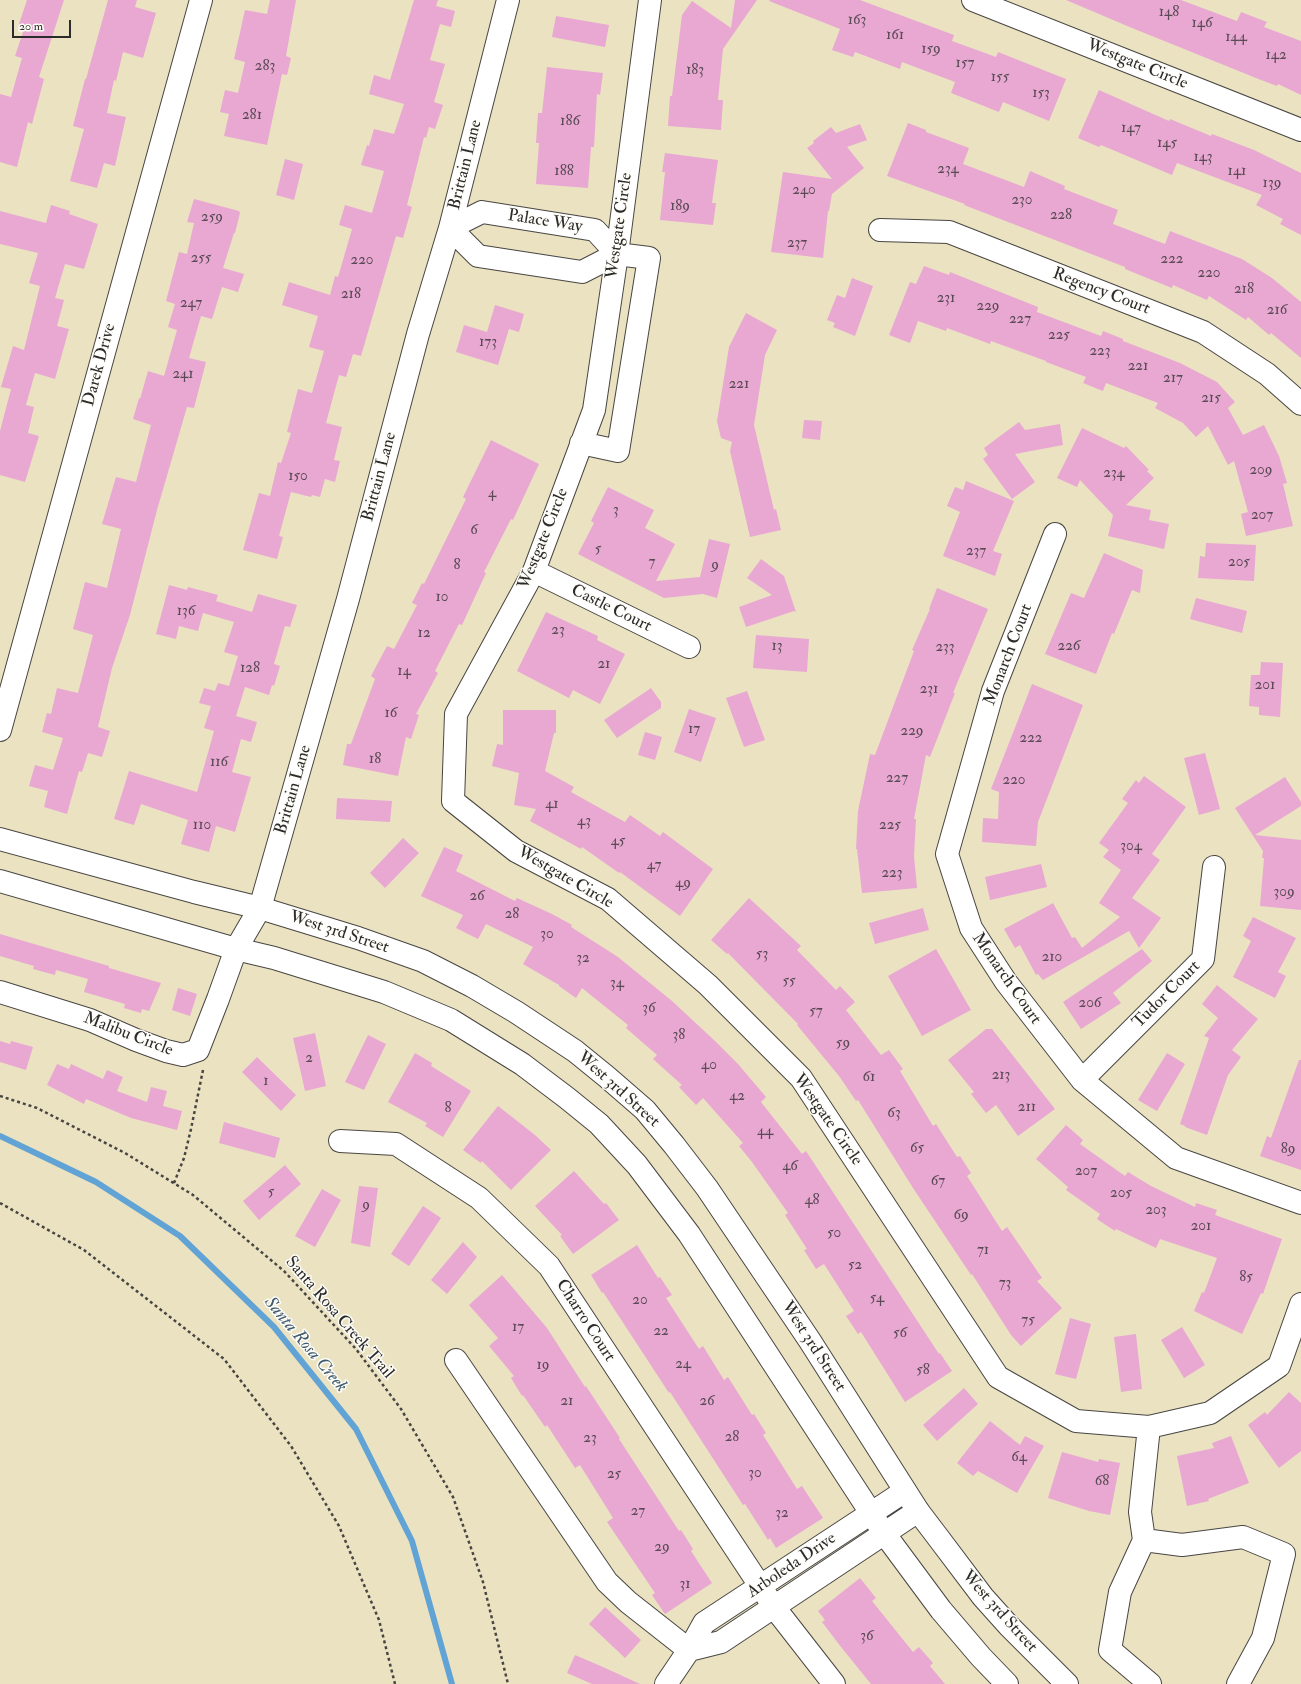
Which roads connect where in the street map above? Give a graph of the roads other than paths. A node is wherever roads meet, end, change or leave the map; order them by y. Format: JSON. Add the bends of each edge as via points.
{"nodes":[{"id":1,"x":201,"y":0,"type":"edge"},
{"id":2,"x":508,"y":0,"type":"edge"},
{"id":3,"x":650,"y":0,"type":"edge"},
{"id":4,"x":973,"y":0,"type":"edge"},
{"id":5,"x":1301,"y":130,"type":"edge"},
{"id":6,"x":450,"y":228,"type":"junction"},
{"id":7,"x":880,"y":230,"type":"dead end"},
{"id":8,"x":617,"y":254,"type":"junction"},
{"id":9,"x":1301,"y":404,"type":"edge"},
{"id":10,"x":581,"y":443,"type":"junction"},
{"id":11,"x":1055,"y":534,"type":"dead end"},
{"id":12,"x":534,"y":571,"type":"junction"},
{"id":13,"x":689,"y":647,"type":"dead end"},
{"id":14,"x":0,"y":730,"type":"edge"},
{"id":15,"x":0,"y":840,"type":"edge"},
{"id":16,"x":1214,"y":867,"type":"dead end"},
{"id":17,"x":0,"y":881,"type":"edge"},
{"id":18,"x":260,"y":908,"type":"junction"},
{"id":19,"x":236,"y":949,"type":"junction"},
{"id":20,"x":0,"y":992,"type":"edge"},
{"id":21,"x":1082,"y":1080,"type":"junction"},
{"id":22,"x":340,"y":1141,"type":"dead end"},
{"id":23,"x":1301,"y":1204,"type":"edge"},
{"id":24,"x":1301,"y":1304,"type":"edge"},
{"id":25,"x":456,"y":1360,"type":"dead end"},
{"id":26,"x":1149,"y":1427,"type":"junction"},
{"id":27,"x":905,"y":1491,"type":"junction"},
{"id":28,"x":918,"y":1510,"type":"junction"},
{"id":29,"x":870,"y":1514,"type":"junction"},
{"id":30,"x":884,"y":1533,"type":"junction"},
{"id":31,"x":1144,"y":1540,"type":"junction"},
{"id":32,"x":760,"y":1587,"type":"junction"},
{"id":33,"x":774,"y":1607,"type":"junction"},
{"id":34,"x":689,"y":1650,"type":"junction"},
{"id":35,"x":666,"y":1684,"type":"edge"},
{"id":36,"x":834,"y":1684,"type":"edge"},
{"id":37,"x":1007,"y":1684,"type":"edge"},
{"id":38,"x":1068,"y":1684,"type":"edge"},
{"id":39,"x":1150,"y":1684,"type":"edge"},
{"id":40,"x":1238,"y":1684,"type":"edge"}],
"edges":[{"from":1,"to":14,"type":"street","name":"Darek Drive"},
{"from":2,"to":6,"type":"street","name":"Brittain Lane"},
{"from":3,"to":8,"type":"street","name":"Westgate Circle"},
{"from":4,"to":5,"type":"street","name":"Westgate Circle"},
{"from":6,"to":8,"type":"street","name":"Palace Way","via":[[482,212],[595,230]]},
{"from":6,"to":8,"type":"street","via":[[478,256],[582,272]]},
{"from":6,"to":18,"type":"street","name":"Brittain Lane","via":[[418,334],[347,601]]},
{"from":7,"to":9,"type":"street","name":"Regency Court","via":[[949,232],[1203,332],[1267,374]]},
{"from":8,"to":10,"type":"street","name":"Westgate Circle","via":[[594,410]]},
{"from":8,"to":10,"type":"street","via":[[649,258],[618,451]]},
{"from":10,"to":12,"type":"street","name":"Westgate Circle"},
{"from":11,"to":21,"type":"street","name":"Monarch Court","via":[[993,691],[947,854],[971,928],[1006,982]]},
{"from":12,"to":13,"type":"street","name":"Castle Court"},
{"from":12,"to":26,"type":"street","name":"Westgate Circle","via":[[456,714],[453,801],[516,851],[608,900],[708,985],[801,1078],[998,1377],[1076,1421]]},
{"from":15,"to":18,"type":"street","name":"West 3rd Street"},
{"from":16,"to":21,"type":"street","name":"Tudor Court","via":[[1203,959]]},
{"from":17,"to":19,"type":"street"},
{"from":18,"to":19,"type":"street","name":"Brittain Lane"},
{"from":18,"to":27,"type":"street","name":"West 3rd Street","via":[[423,961],[472,986],[575,1051],[645,1110],[707,1188]]},
{"from":19,"to":20,"type":"street","name":"Malibu Circle","via":[[198,1050],[183,1055],[136,1040],[90,1020]]},
{"from":19,"to":29,"type":"street","via":[[384,992],[451,1020],[522,1064],[599,1124],[637,1165],[689,1234]]},
{"from":21,"to":23,"type":"street","name":"Monarch Court","via":[[1176,1158]]},
{"from":22,"to":32,"type":"street","name":"Charro Court","via":[[396,1144],[479,1198],[549,1266]]},
{"from":24,"to":26,"type":"street","name":"Westgate Circle","via":[[1279,1366],[1210,1413]]},
{"from":25,"to":34,"type":"street","via":[[607,1582]]},
{"from":26,"to":31,"type":"street","via":[[1140,1512]]},
{"from":27,"to":28,"type":"street","name":"West 3rd Street"},
{"from":27,"to":29,"type":"street","name":"Arboleda Drive"},
{"from":28,"to":30,"type":"street","name":"Arboleda Drive"},
{"from":28,"to":38,"type":"street","name":"West 3rd Street","via":[[983,1597]]},
{"from":29,"to":30,"type":"street"},
{"from":29,"to":32,"type":"street","name":"Arboleda Drive"},
{"from":30,"to":33,"type":"street","name":"Arboleda Drive"},
{"from":30,"to":37,"type":"street","via":[[941,1610]]},
{"from":31,"to":39,"type":"street","via":[[1120,1592],[1110,1650]]},
{"from":31,"to":40,"type":"street","via":[[1182,1545],[1243,1537],[1284,1554],[1264,1638]]},
{"from":32,"to":33,"type":"street","name":"Charro Court"},
{"from":32,"to":34,"type":"street","name":"Arboleda Drive","via":[[704,1623]]},
{"from":33,"to":34,"type":"street","name":"Arboleda Drive","via":[[721,1642]]},
{"from":33,"to":36,"type":"street","name":"Charro Court"},
{"from":34,"to":35,"type":"street","name":"Arboleda Drive"}]}
